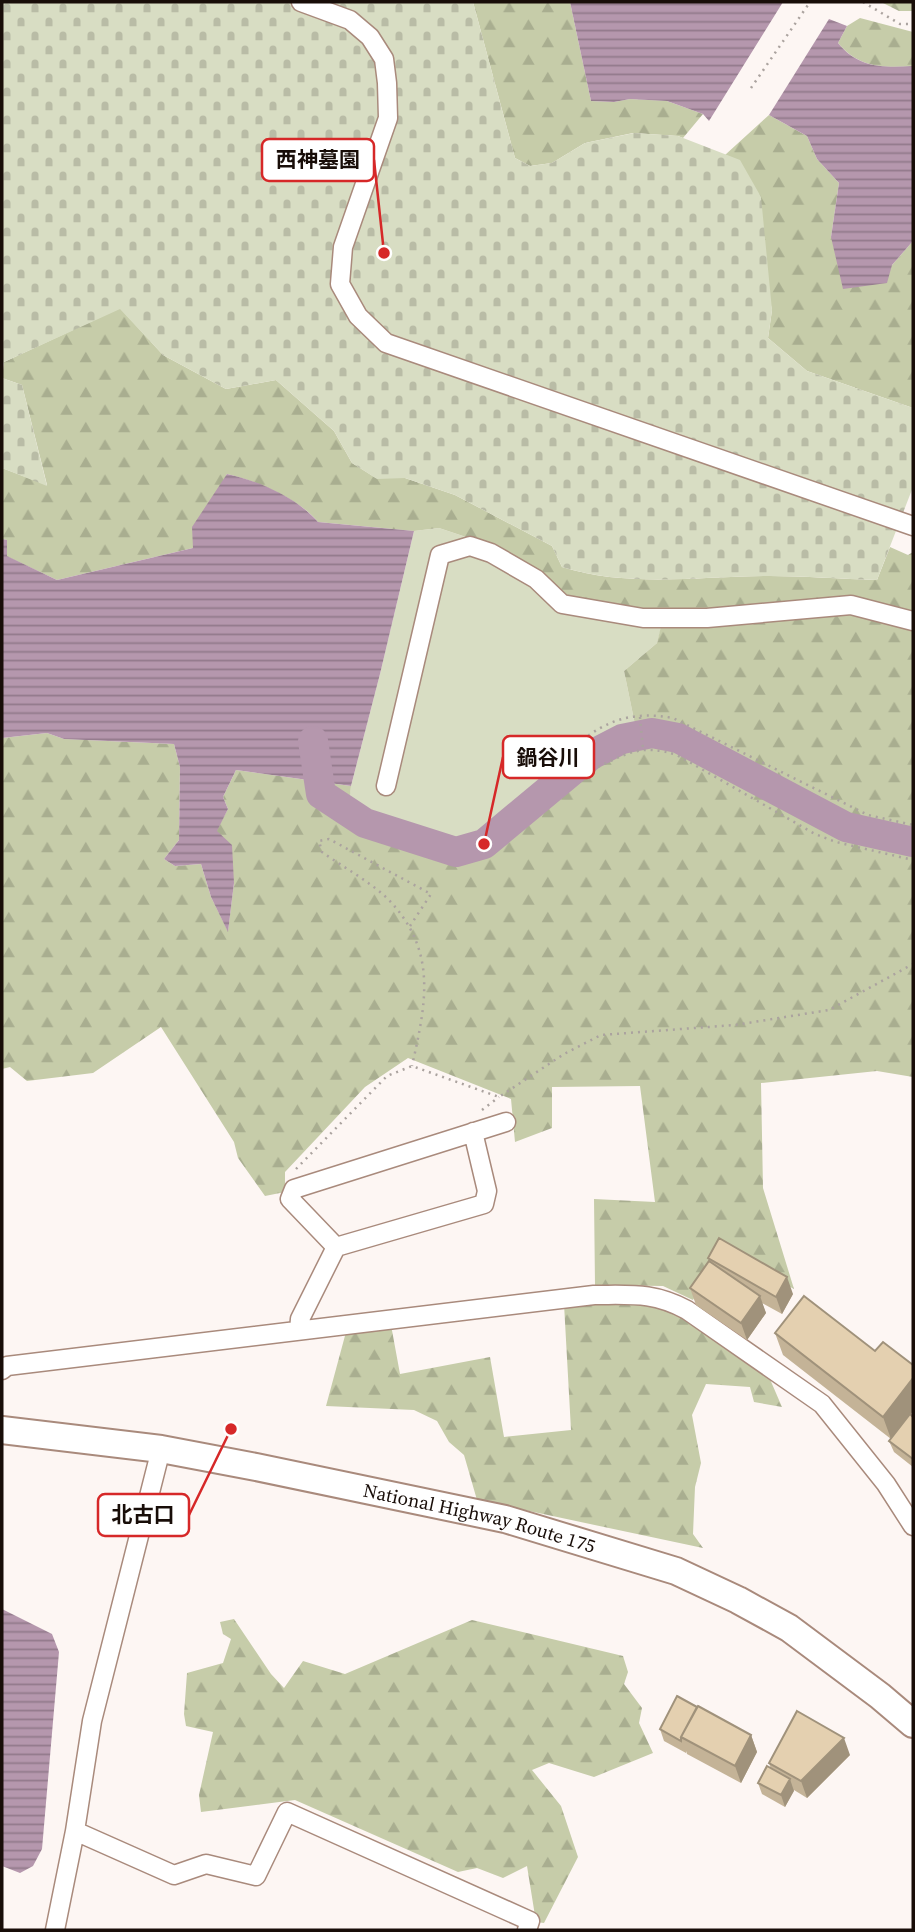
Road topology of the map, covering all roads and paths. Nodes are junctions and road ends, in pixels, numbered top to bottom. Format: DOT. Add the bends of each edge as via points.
graph roads {
  1 [pos="301,2"];
  2 [pos="810,2"];
  3 [pos="863,2"];
  4 [pos="913,24"];
  5 [pos="751,88"];
  6 [pos="913,526"];
  7 [pos="913,621"];
  8 [pos="640,716"];
  9 [pos="577,744"];
  10 [pos="643,749"];
  11 [pos="598,766"];
  12 [pos="386,786"];
  13 [pos="913,825"];
  14 [pos="913,860"];
  15 [pos="410,926"];
  16 [pos="913,964"];
  17 [pos="412,1066"];
  18 [pos="506,1122"];
  19 [pos="473,1132"];
  20 [pos="294,1189"];
  21 [pos="336,1247"];
  22 [pos="299,1330"];
  23 [pos="2,1370"];
  24 [pos="2,1430"];
  25 [pos="161,1449"];
  26 [pos="913,1526"];
  27 [pos="913,1724"];
  28 [pos="75,1831"];
  29 [pos="55,1930"];
  30 [pos="527,1930"];
  1 -- 6 [label="street" via="351,20 370,37 384,59 388,118 343,247 340,284 358,316 386,343"];
  2 -- 5 [label="path"];
  3 -- 4 [label="path" via="900,24"];
  7 -- 12 [label="street" via="851,605 707,618 643,618 562,604 536,579 470,546 440,555"];
  8 -- 9 [label="path" via="615,720"];
  8 -- 10 [label="path"];
  8 -- 13 [label="path" via="673,718 868,815"];
  10 -- 11 [label="path"];
  10 -- 14 [label="path" via="677,755 815,834"];
  15 -- 15 [label="path" via="386,898 322,852 319,841 329,839 431,894"];
  15 -- 17 [label="path" via="425,971 425,1008"];
  16 -- 17 [label="path" via="829,1010 734,1025 601,1035 499,1097"];
  17 -- 20 [label="path" via="387,1076 291,1174"];
  18 -- 19 [label="street"];
  19 -- 20 [label="street"];
  19 -- 21 [label="street" via="487,1191 484,1204"];
  20 -- 21 [label="street" via="290,1199"];
  21 -- 22 [label="street" via="300,1319"];
  22 -- 23 [label="street"];
  22 -- 26 [label="street" via="594,1295 665,1298 822,1404"];
  24 -- 25 [label="highway, National Highway Route 175"];
  25 -- 27 [label="highway, National Highway Route 175" via="505,1519 676,1570 789,1628"];
  25 -- 28 [label="street" via="92,1721"];
  28 -- 29 [label="street"];
  28 -- 30 [label="street" via="174,1875 206,1864 256,1876 287,1812 530,1921"];
}
